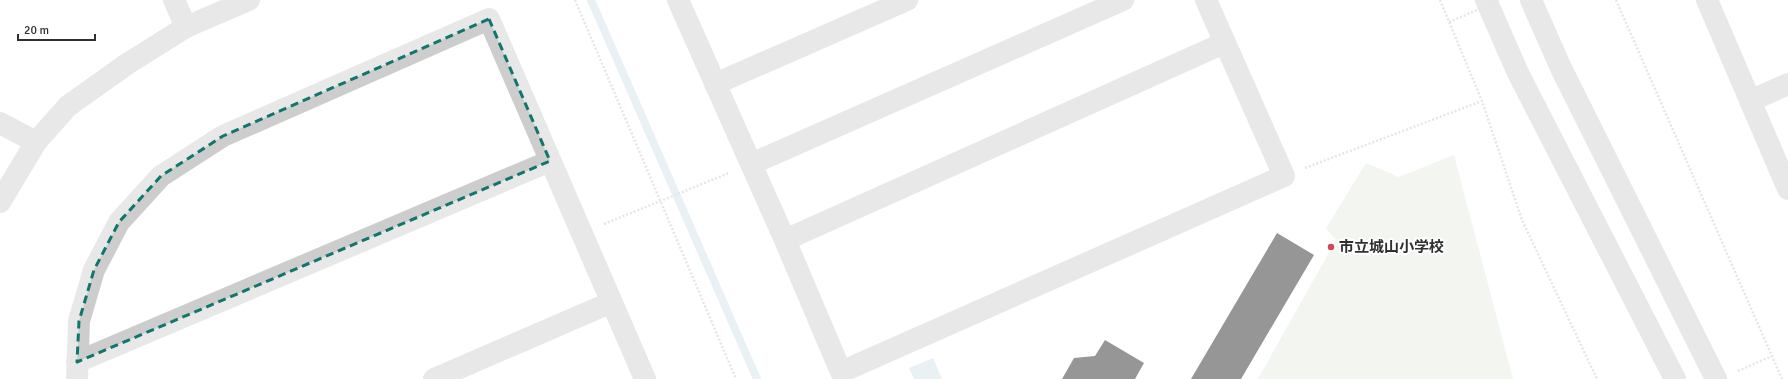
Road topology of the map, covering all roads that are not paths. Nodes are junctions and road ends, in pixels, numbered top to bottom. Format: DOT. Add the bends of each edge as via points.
graph roads {
  1 [pos="174,0"];
  2 [pos="249,0"];
  3 [pos="678,0"];
  4 [pos="907,0"];
  5 [pos="1123,0"];
  6 [pos="1206,0"];
  7 [pos="1486,0"];
  8 [pos="1531,0"];
  9 [pos="1707,0"];
  10 [pos="186,27"];
  11 [pos="1224,43"];
  12 [pos="715,84"];
  13 [pos="1788,84"];
  14 [pos="1750,101"];
  15 [pos="0,123"];
  16 [pos="36,142"];
  17 [pos="550,161"];
  18 [pos="752,164"];
  19 [pos="1788,189"];
  20 [pos="0,202"];
  21 [pos="785,240"];
  22 [pos="612,302"];
  23 [pos="77,370"];
  24 [pos="1725,376"];
  25 [pos="434,379"];
  26 [pos="646,379"];
  27 [pos="1675,379"];
  1 -- 10 [label="street"];
  2 -- 10 [label="street"];
  3 -- 12 [label="street"];
  4 -- 12 [label="street"];
  5 -- 18 [label="street"];
  6 -- 11 [label="street"];
  7 -- 27 [label="street" via="1518,73"];
  8 -- 24 [label="street" via="1561,68"];
  9 -- 14 [label="street"];
  10 -- 16 [label="street" via="127,64 68,106"];
  11 -- 21 [label="street"];
  11 -- 21 [label="street" via="1284,176 842,372"];
  12 -- 18 [label="street"];
  13 -- 14 [label="street"];
  14 -- 19 [label="street"];
  15 -- 16 [label="street"];
  16 -- 20 [label="street"];
  17 -- 22 [label="street"];
  17 -- 23 [label="street"];
  17 -- 23 [label="street" via="489,19 223,136 161,176 119,222 94,270 79,321"];
  18 -- 21 [label="street"];
  22 -- 25 [label="street"];
  22 -- 26 [label="street"];
}
